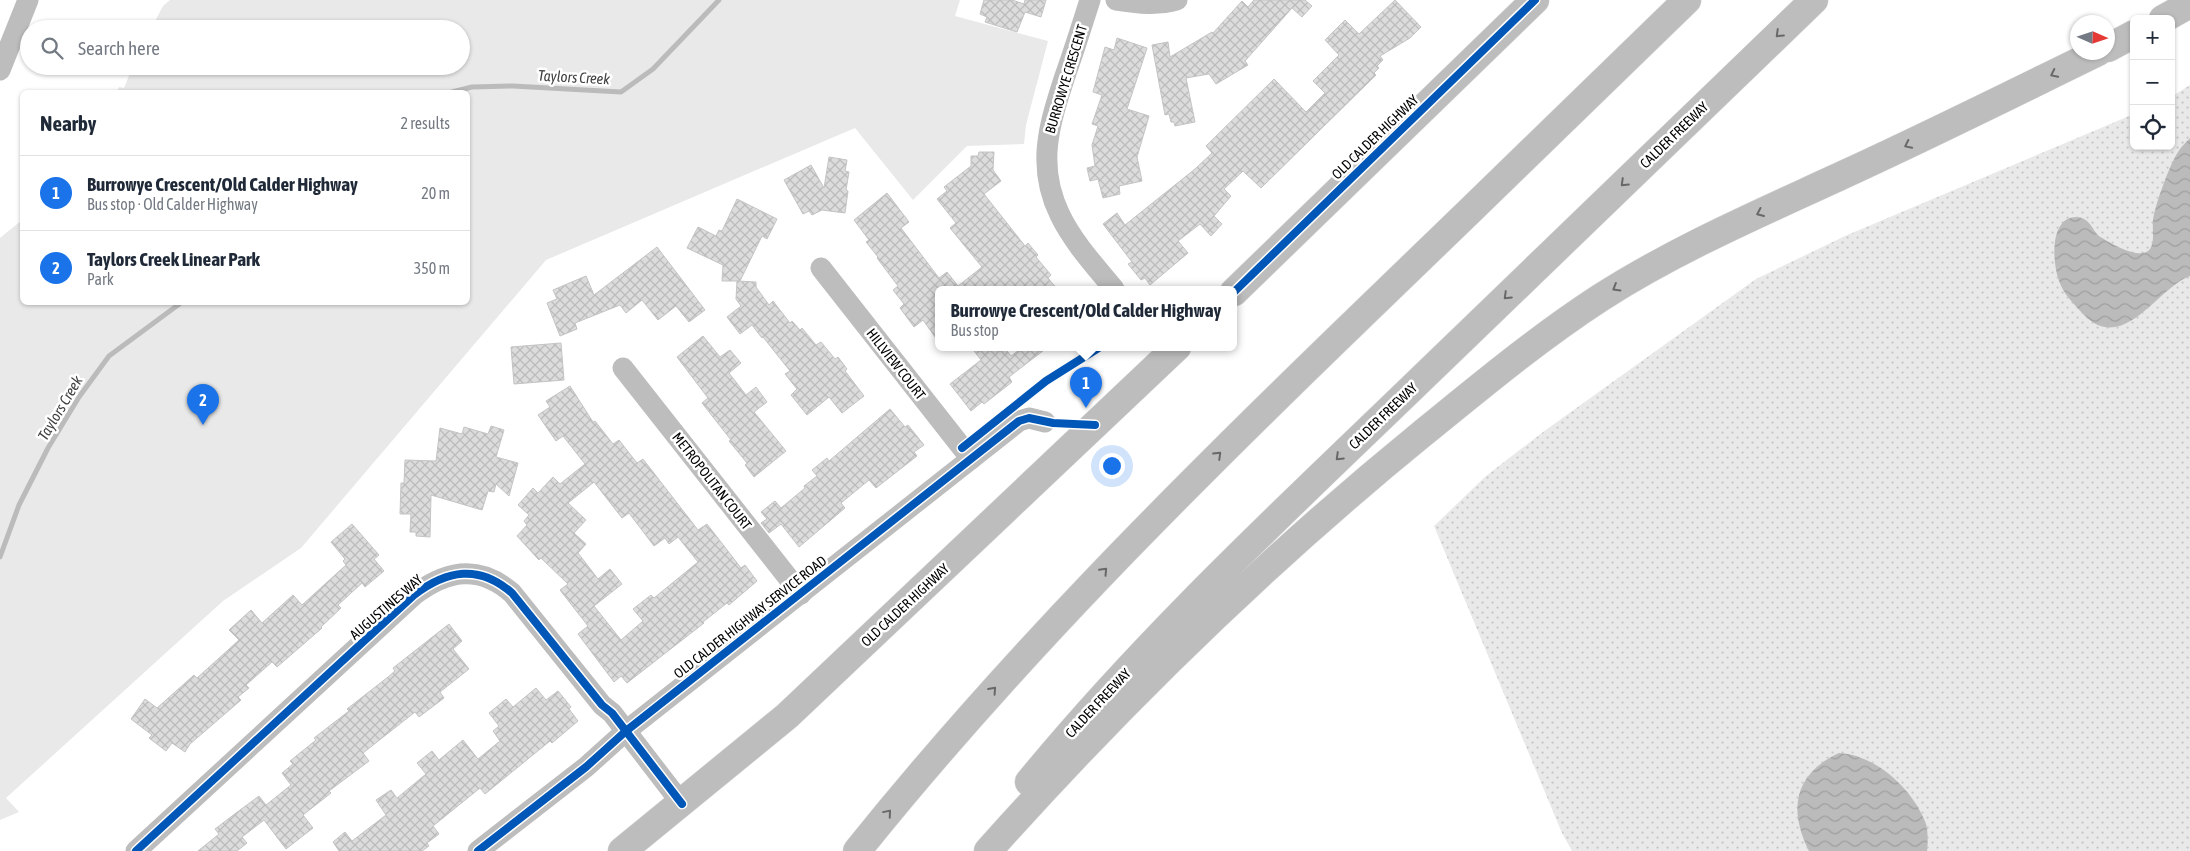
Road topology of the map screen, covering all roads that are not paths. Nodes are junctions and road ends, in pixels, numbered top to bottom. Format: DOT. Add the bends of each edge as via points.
graph roads {
  1 [pos="28,0"];
  2 [pos="1090,0"];
  3 [pos="1116,0"];
  4 [pos="1177,0"];
  5 [pos="1535,0"];
  6 [pos="1687,0"];
  7 [pos="1814,0"];
  8 [pos="2190,4"];
  9 [pos="2170,15"];
  10 [pos="2130,36"];
  11 [pos="2115,44"];
  12 [pos="2082,60"];
  13 [pos="0,70"];
  14 [pos="821,268"];
  15 [pos="1112,286"];
  16 [pos="1237,289"];
  17 [pos="1167,351"];
  18 [pos="623,368"];
  19 [pos="1045,422"];
  20 [pos="971,459"];
  21 [pos="801,594"];
  22 [pos="626,731"];
  23 [pos="682,804"];
  24 [pos="136,851"];
  25 [pos="478,851"];
  26 [pos="622,851"];
  27 [pos="857,851"];
  28 [pos="973,851"];
  29 [pos="988,851"];
  1 -- 13 [label="street"];
  2 -- 15 [label="street, BURROWYE CRESCENT" via="1049,129 1047,175 1068,230"];
  3 -- 4 [label="street" via="1164,4"];
  5 -- 16 [label="main road, OLD CALDER HIGHWAY"];
  27 -- 6 [label="main road, one-way" via="992,691 1128,545"];
  7 -- 28 [label="main road, CALDER FREEWAY, one-way" via="1204,592 1059,746"];
  8 -- 9 [label="main road"];
  10 -- 11 [label="main road"];
  12 -- 29 [label="main road, one-way" via="1689,247 1601,298 1546,336 1370,476 1274,561 1153,677"];
  14 -- 20 [label="street, HILLVIEW COURT"];
  17 -- 23 [label="main road, OLD CALDER HIGHWAY" via="787,716"];
  18 -- 21 [label="street, METROPOLITAN COURT"];
  19 -- 20 [label="street, OLD CALDER HIGHWAY SERVICE ROAD" via="1029,418 1019,421"];
  20 -- 21 [label="street, OLD CALDER HIGHWAY SERVICE ROAD"];
  21 -- 22 [label="street, OLD CALDER HIGHWAY SERVICE ROAD"];
  22 -- 23 [label="street, AUGUSTINES WAY"];
  22 -- 24 [label="street, AUGUSTINES WAY" via="501,583 477,575 452,574 428,584 414,595"];
  22 -- 25 [label="street, OLD CALDER HIGHWAY SERVICE ROAD"];
  23 -- 26 [label="main road, OLD CALDER HIGHWAY"];
}
